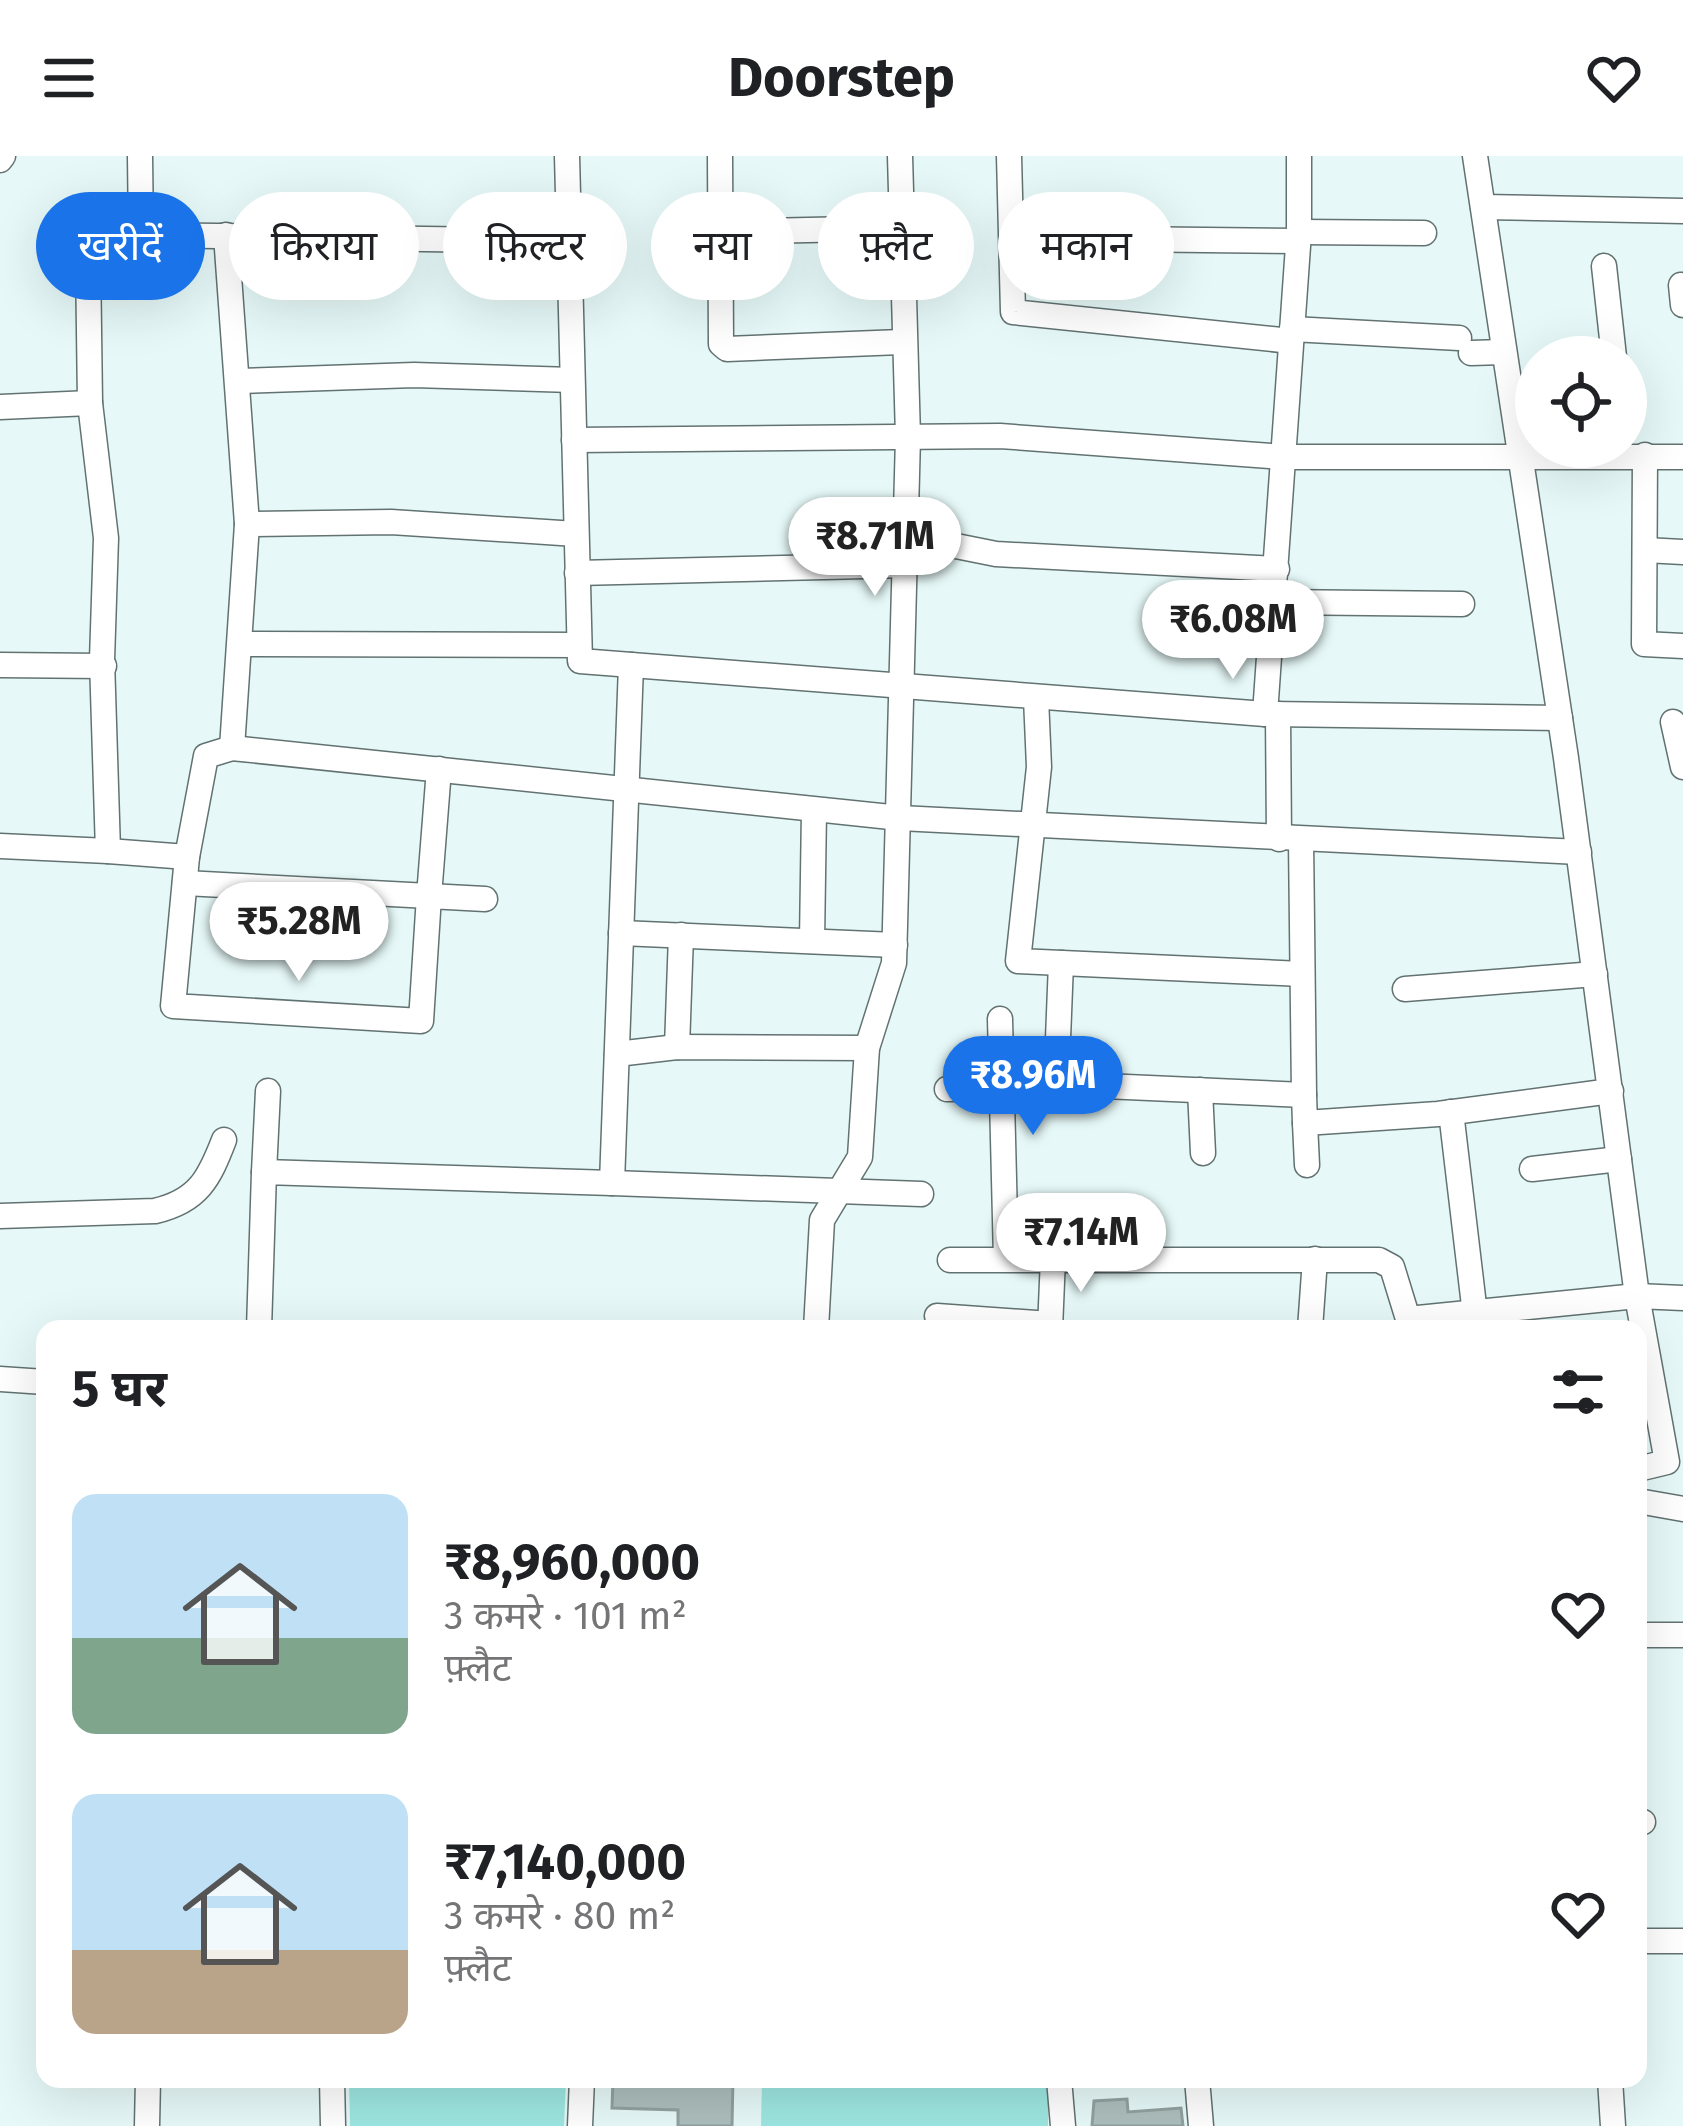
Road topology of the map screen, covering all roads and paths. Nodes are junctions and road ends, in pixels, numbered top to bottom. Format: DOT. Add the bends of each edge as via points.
graph roads {
  1 [pos="140,156"];
  2 [pos="568,156"];
  3 [pos="721,156"];
  4 [pos="900,156"];
  5 [pos="1009,156"];
  6 [pos="1299,156"];
  7 [pos="1475,156"];
  8 [pos="568,192"];
  9 [pos="721,192"];
  10 [pos="900,192"];
  11 [pos="1483,207"];
  12 [pos="1683,212"];
  13 [pos="1424,232"];
  14 [pos="226,235"];
  15 [pos="1298,237"];
  16 [pos="1174,238"];
  17 [pos="443,239"];
  18 [pos="1604,266"];
  19 [pos="89,300"];
  20 [pos="570,300"];
  21 [pos="721,300"];
  22 [pos="901,300"];
  23 [pos="1292,335"];
  24 [pos="1612,336"];
  25 [pos="902,342"];
  26 [pos="1502,352"];
  27 [pos="572,380"];
  28 [pos="238,382"];
  29 [pos="90,403"];
  30 [pos="0,407"];
  31 [pos="908,437"];
  32 [pos="574,440"];
  33 [pos="1515,445"];
  34 [pos="1647,454"];
  35 [pos="1284,457"];
  36 [pos="1683,457"];
  37 [pos="1515,459"];
  38 [pos="1518,468"];
  39 [pos="1633,468"];
  40 [pos="247,524"];
  41 [pos="577,534"];
  42 [pos="906,536"];
  43 [pos="1645,550"];
  44 [pos="1683,552"];
  45 [pos="906,565"];
  46 [pos="1277,569"];
  47 [pos="578,573"];
  48 [pos="1275,602"];
  49 [pos="1462,604"];
  50 [pos="241,644"];
  51 [pos="579,645"];
  52 [pos="1683,646"];
  53 [pos="0,664"];
  54 [pos="631,664"];
  55 [pos="104,666"];
  56 [pos="903,686"];
  57 [pos="1036,698"];
  58 [pos="1272,714"];
  59 [pos="1560,718"];
  60 [pos="1673,722"];
  61 [pos="232,748"];
  62 [pos="1682,756"];
  63 [pos="439,769"];
  64 [pos="622,791"];
  65 [pos="814,810"];
  66 [pos="900,818"];
  67 [pos="1030,826"];
  68 [pos="1290,839"];
  69 [pos="0,846"];
  70 [pos="108,851"];
  71 [pos="1579,852"];
  72 [pos="187,857"];
  73 [pos="184,884"];
  74 [pos="429,896"];
  75 [pos="485,899"];
  76 [pos="621,933"];
  77 [pos="681,935"];
  78 [pos="812,941"];
  79 [pos="895,945"];
  80 [pos="1061,963"];
  81 [pos="1303,974"];
  82 [pos="1595,974"];
  83 [pos="1405,989"];
  84 [pos="1000,1019"];
  85 [pos="677,1047"];
  86 [pos="866,1048"];
  87 [pos="617,1054"];
  88 [pos="1001,1088"];
  89 [pos="947,1089"];
  90 [pos="1200,1090"];
  91 [pos="268,1091"];
  92 [pos="1611,1091"];
  93 [pos="1304,1095"];
  94 [pos="1451,1112"];
  95 [pos="1305,1123"];
  96 [pos="224,1140"];
  97 [pos="1203,1153"];
  98 [pos="1619,1159"];
  99 [pos="1307,1165"];
  100 [pos="1532,1168"];
  101 [pos="264,1172"];
  102 [pos="612,1183"];
  103 [pos="921,1194"];
  104 [pos="841,1195"];
  105 [pos="0,1216"];
  106 [pos="1053,1258"];
  107 [pos="1006,1259"];
  108 [pos="1315,1259"];
  109 [pos="950,1260"];
  110 [pos="1637,1296"];
  111 [pos="1683,1298"];
  112 [pos="1474,1314"];
  113 [pos="937,1316"];
  114 [pos="260,1320"];
  115 [pos="816,1320"];
  116 [pos="982,1320"];
  117 [pos="1050,1320"];
  118 [pos="1311,1320"];
  119 [pos="1641,1320"];
  120 [pos="1647,1351"];
  121 [pos="0,1379"];
  122 [pos="36,1381"];
  123 [pos="1647,1467"];
  124 [pos="1647,1503"];
  125 [pos="1683,1509"];
  126 [pos="1647,1635"];
  127 [pos="1683,1635"];
  128 [pos="1647,1941"];
  129 [pos="1683,1941"];
  130 [pos="148,2088"];
  131 [pos="332,2088"];
  132 [pos="582,2088"];
  133 [pos="1060,2088"];
  134 [pos="1198,2088"];
  135 [pos="1611,2088"];
  136 [pos="147,2126"];
  137 [pos="333,2126"];
  138 [pos="580,2126"];
  139 [pos="1063,2126"];
  140 [pos="1201,2126"];
  141 [pos="1613,2126"];
  1 -- 14 [label="street" via="141,235"];
  2 -- 8 [label="street"];
  3 -- 9 [label="street"];
  4 -- 10 [label="street"];
  5 -- 23 [label="street" via="1013,312"];
  6 -- 15 [label="street"];
  7 -- 11 [label="street"];
  11 -- 12 [label="street"];
  11 -- 26 [label="street"];
  13 -- 15 [label="street"];
  14 -- 17 [label="street"];
  14 -- 28 [label="street"];
  15 -- 16 [label="street"];
  15 -- 23 [label="street"];
  18 -- 24 [label="street"];
  19 -- 29 [label="street"];
  20 -- 27 [label="street"];
  21 -- 25 [label="street" via="727,349"];
  22 -- 25 [label="street"];
  23 -- 26 [label="street"];
  23 -- 35 [label="street"];
  25 -- 31 [label="street"];
  26 -- 33 [label="street"];
  27 -- 28 [label="street"];
  27 -- 32 [label="street"];
  28 -- 40 [label="street"];
  29 -- 30 [label="street"];
  29 -- 55 [label="street" via="106,538"];
  31 -- 32 [label="street"];
  31 -- 35 [label="street"];
  31 -- 42 [label="street"];
  32 -- 41 [label="street"];
  34 -- 36 [label="street"];
  35 -- 37 [label="street"];
  35 -- 46 [label="street"];
  38 -- 59 [label="street"];
  39 -- 43 [label="street"];
  40 -- 41 [label="street" via="391,522"];
  40 -- 50 [label="street"];
  41 -- 47 [label="street"];
  42 -- 45 [label="street"];
  42 -- 46 [label="street" via="996,554"];
  43 -- 44 [label="street"];
  43 -- 52 [label="street" via="1644,644"];
  45 -- 47 [label="street"];
  45 -- 56 [label="street"];
  46 -- 48 [label="street"];
  47 -- 51 [label="street"];
  48 -- 49 [label="street"];
  48 -- 58 [label="street"];
  50 -- 51 [label="street"];
  50 -- 61 [label="street"];
  51 -- 54 [label="street" via="580,661"];
  53 -- 55 [label="street"];
  54 -- 56 [label="street"];
  54 -- 64 [label="street"];
  55 -- 70 [label="street"];
  56 -- 57 [label="street"];
  56 -- 66 [label="street"];
  57 -- 58 [label="street"];
  57 -- 67 [label="street" via="1039,766"];
  58 -- 59 [label="street"];
  58 -- 68 [label="street"];
  59 -- 71 [label="street"];
  60 -- 62 [label="street"];
  61 -- 63 [label="street"];
  61 -- 72 [label="street" via="206,756"];
  63 -- 64 [label="street"];
  63 -- 74 [label="street"];
  64 -- 65 [label="street"];
  64 -- 76 [label="street"];
  65 -- 66 [label="street"];
  65 -- 78 [label="street"];
  66 -- 67 [label="street"];
  66 -- 79 [label="street"];
  67 -- 68 [label="street"];
  67 -- 80 [label="street" via="1018,961"];
  68 -- 71 [label="street"];
  68 -- 81 [label="street"];
  69 -- 70 [label="street"];
  70 -- 72 [label="street"];
  71 -- 82 [label="street"];
  72 -- 73 [label="street"];
  73 -- 74 [label="street"];
  73 -- 74 [label="street" via="173,1006 421,1022"];
  74 -- 75 [label="street"];
  76 -- 77 [label="street"];
  76 -- 87 [label="street"];
  77 -- 78 [label="street"];
  77 -- 85 [label="street"];
  78 -- 79 [label="street"];
  79 -- 86 [label="street"];
  80 -- 81 [label="street"];
  80 -- 90 [label="street" via="1057,1064 1082,1085"];
  81 -- 93 [label="street"];
  82 -- 83 [label="street"];
  82 -- 92 [label="street"];
  84 -- 88 [label="street"];
  85 -- 86 [label="street"];
  85 -- 87 [label="street"];
  86 -- 104 [label="street" via="864,1136"];
  87 -- 102 [label="street"];
  88 -- 89 [label="street"];
  88 -- 107 [label="street"];
  90 -- 93 [label="street"];
  90 -- 97 [label="street"];
  91 -- 101 [label="street"];
  92 -- 94 [label="street"];
  92 -- 98 [label="street"];
  93 -- 95 [label="street"];
  94 -- 95 [label="street"];
  94 -- 112 [label="street"];
  95 -- 99 [label="street"];
  96 -- 105 [label="street" via="210,1177 180,1205"];
  98 -- 100 [label="street"];
  98 -- 110 [label="street"];
  101 -- 102 [label="street"];
  101 -- 114 [label="street"];
  102 -- 104 [label="street"];
  103 -- 104 [label="street"];
  104 -- 115 [label="street" via="819,1235"];
  106 -- 107 [label="street"];
  106 -- 108 [label="street"];
  106 -- 117 [label="street"];
  107 -- 109 [label="street"];
  108 -- 112 [label="street" via="1392,1267 1408,1318"];
  108 -- 118 [label="street"];
  110 -- 111 [label="street"];
  110 -- 112 [label="street"];
  110 -- 119 [label="street"];
  113 -- 116 [label="street"];
  120 -- 123 [label="street" via="1667,1462"];
  121 -- 122 [label="street"];
  124 -- 125 [label="street"];
  126 -- 127 [label="street"];
  128 -- 129 [label="street"];
  130 -- 136 [label="street"];
  131 -- 137 [label="street"];
  132 -- 138 [label="street"];
  133 -- 139 [label="street"];
  134 -- 140 [label="street"];
  135 -- 141 [label="street"];
}
